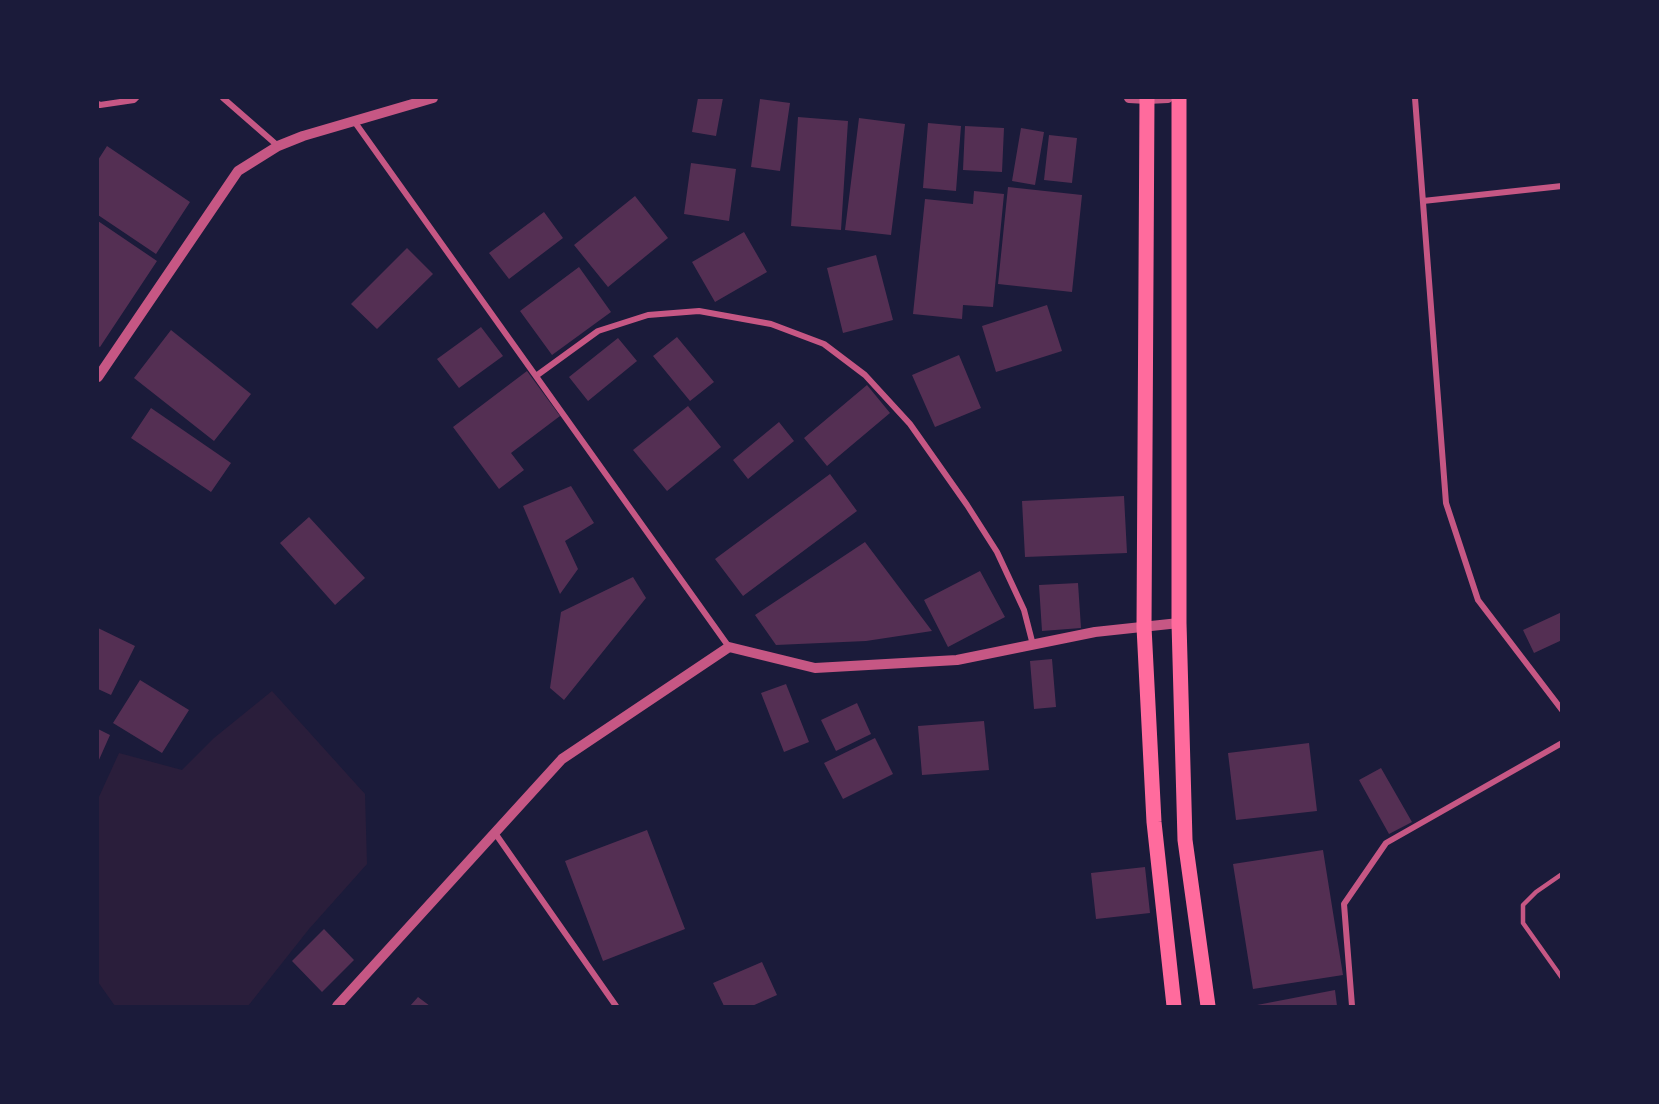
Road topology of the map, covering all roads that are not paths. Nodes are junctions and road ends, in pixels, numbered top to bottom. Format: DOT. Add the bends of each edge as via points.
graph roads {
  1 [pos="136,98"];
  2 [pos="223,98"];
  3 [pos="433,98"];
  4 [pos="1129,98"];
  5 [pos="1147,98"];
  6 [pos="1168,98"];
  7 [pos="1179,98"];
  8 [pos="1415,98"];
  9 [pos="98,106"];
  10 [pos="354,121"];
  11 [pos="278,146"];
  12 [pos="1562,186"];
  13 [pos="1423,201"];
  14 [pos="536,376"];
  15 [pos="98,377"];
  16 [pos="1179,623"];
  17 [pos="1144,627"];
  18 [pos="1033,645"];
  19 [pos="729,647"];
  20 [pos="1562,710"];
  21 [pos="1562,743"];
  22 [pos="495,833"];
  23 [pos="1562,874"];
  24 [pos="1562,978"];
  25 [pos="337,1006"];
  26 [pos="616,1006"];
  27 [pos="1174,1006"];
  28 [pos="1208,1006"];
  29 [pos="1352,1006"];
  1 -- 9 [label="street"];
  2 -- 11 [label="street"];
  3 -- 10 [label="street"];
  4 -- 5 [label="street"];
  5 -- 6 [label="street"];
  5 -- 17 [label="main road"];
  7 -- 16 [label="main road"];
  8 -- 13 [label="street"];
  10 -- 11 [label="street"];
  10 -- 14 [label="street"];
  11 -- 15 [label="street" via="238,171"];
  12 -- 13 [label="street"];
  13 -- 20 [label="street" via="1446,503 1478,600"];
  14 -- 18 [label="street" via="598,331 648,315 699,311 771,324 824,344 866,375 910,424 967,505 997,552 1024,610"];
  14 -- 19 [label="street"];
  16 -- 17 [label="street"];
  16 -- 28 [label="main road" via="1185,840"];
  17 -- 18 [label="street"];
  17 -- 27 [label="main road" via="1154,822"];
  18 -- 19 [label="street" via="957,660 815,668"];
  19 -- 22 [label="street" via="562,759"];
  21 -- 29 [label="street" via="1386,843 1344,904"];
  22 -- 25 [label="street"];
  22 -- 26 [label="street"];
  23 -- 24 [label="lane" via="1523,905 1523,923"];
}
